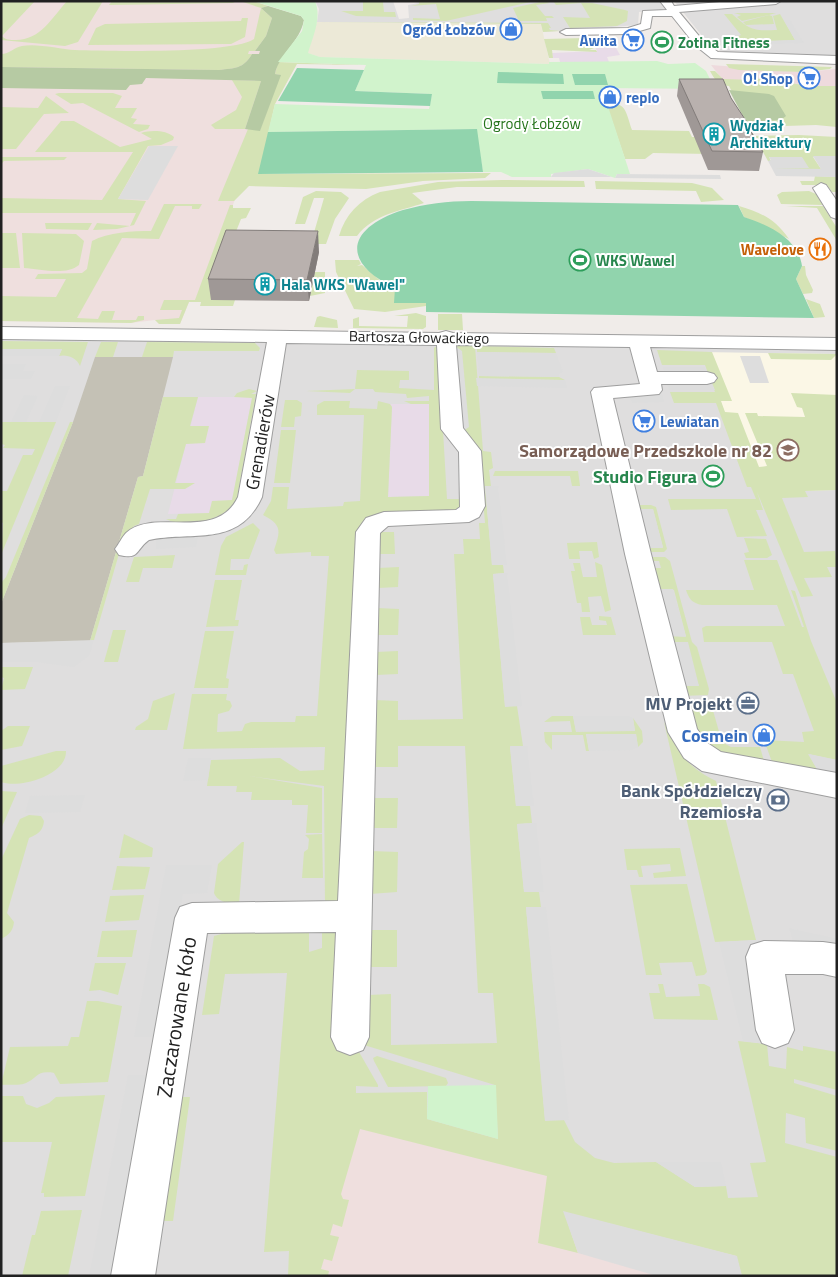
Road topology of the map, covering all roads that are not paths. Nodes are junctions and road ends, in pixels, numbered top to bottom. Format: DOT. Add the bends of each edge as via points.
graph roads {
  1 [pos="638,1"];
  2 [pos="776,1"];
  3 [pos="670,8"];
  4 [pos="646,13"];
  5 [pos="566,32"];
  6 [pos="837,60"];
  7 [pos="821,188"];
  8 [pos="837,214"];
  9 [pos="1,333"];
  10 [pos="278,335"];
  11 [pos="446,337"];
  12 [pos="638,341"];
  13 [pos="837,344"];
  14 [pos="649,378"];
  15 [pos="707,378"];
  16 [pos="128,548"];
  17 [pos="837,786"];
  18 [pos="354,916"];
  19 [pos="837,961"];
  20 [pos="775,1030"];
  21 [pos="350,1037"];
  22 [pos="134,1276"];
  1 -- 4 [label="street"];
  2 -- 3 [label="street"];
  3 -- 4 [label="street"];
  3 -- 6 [label="street" via="703,48 715,55"];
  4 -- 5 [label="street" via="646,26 637,30"];
  7 -- 8 [label="street"];
  9 -- 10 [label="street, Bartosza Głowackiego"];
  10 -- 11 [label="street, Bartosza Głowackiego"];
  10 -- 16 [label="street, Grenadierów" via="246,508 215,527 141,534"];
  11 -- 12 [label="street, Bartosza Głowackiego"];
  11 -- 18 [label="street" via="452,428 470,451 473,506 470,512 460,517 384,519 375,522 368,532"];
  12 -- 13 [label="street, Bartosza Głowackiego"];
  12 -- 14 [label="street"];
  14 -- 15 [label="street"];
  14 -- 17 [label="street" via="652,390 601,392 683,732 695,750 714,763"];
  18 -- 21 [label="street"];
  18 -- 22 [label="street, Zaczarowane Koło" via="192,918"];
  19 -- 20 [label="street" via="764,957"];
}
